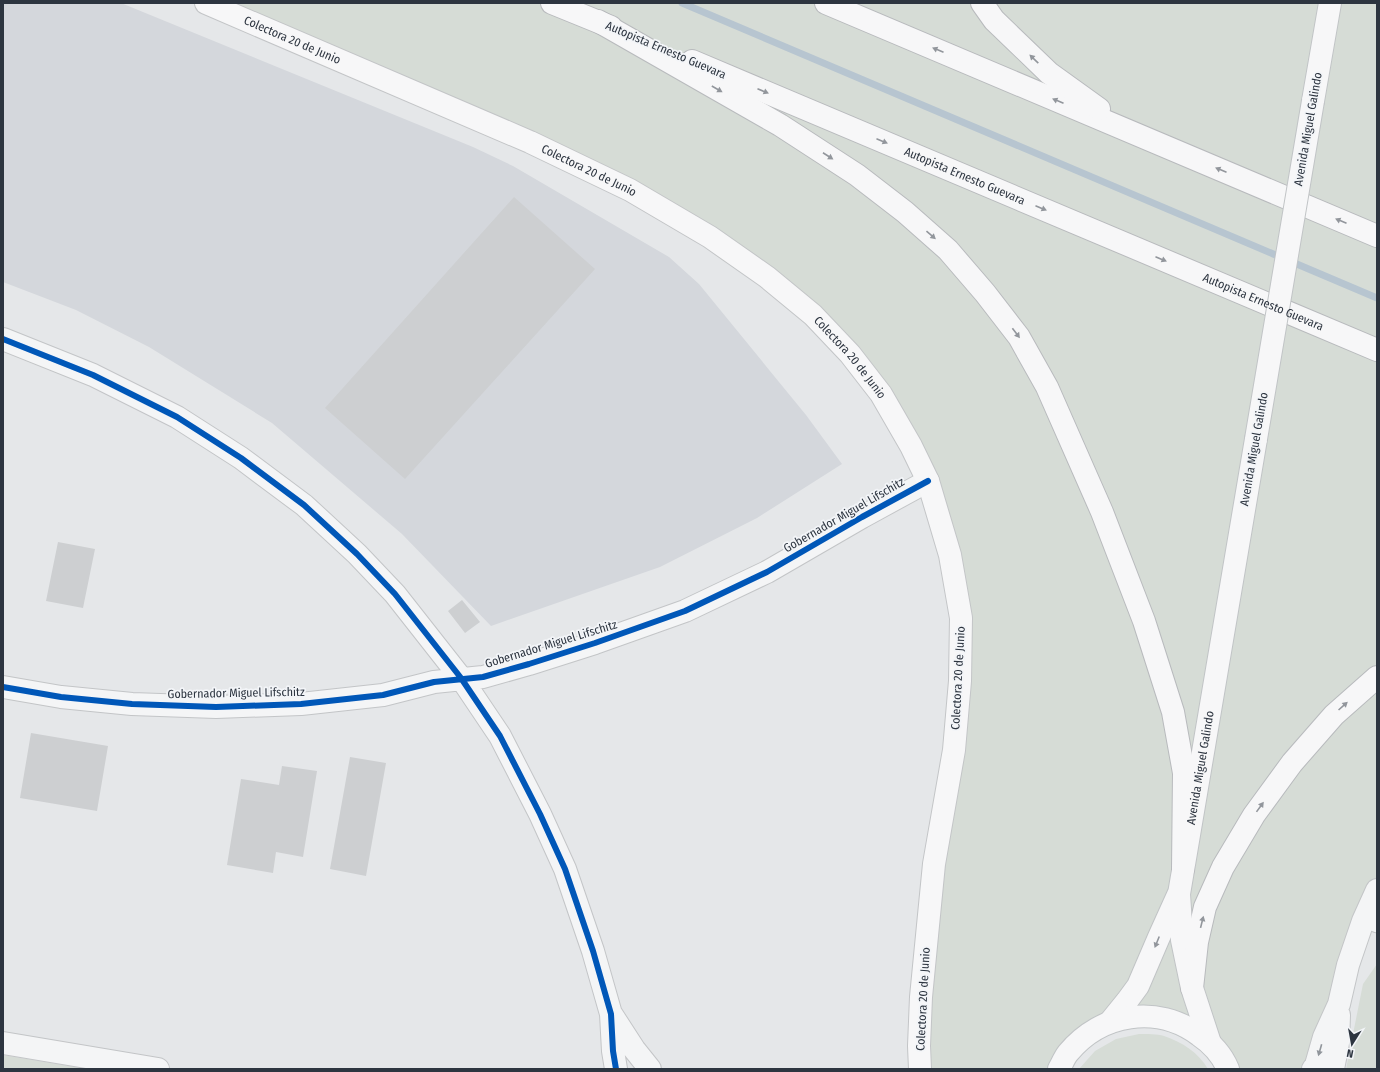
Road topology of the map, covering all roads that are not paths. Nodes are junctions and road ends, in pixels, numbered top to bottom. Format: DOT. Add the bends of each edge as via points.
graph roads {
  1 [pos="206,3"];
  2 [pos="552,3"];
  3 [pos="826,3"];
  4 [pos="982,3"];
  5 [pos="1330,3"];
  6 [pos="598,21"];
  7 [pos="1132,132"];
  8 [pos="1377,236"];
  9 [pos="3,339"];
  10 [pos="1377,350"];
  11 [pos="928,481"];
  12 [pos="1377,677"];
  13 [pos="461,678"];
  14 [pos="3,687"];
  15 [pos="1183,869"];
  16 [pos="1377,890"];
  17 [pos="1179,894"];
  18 [pos="1370,924"];
  19 [pos="1192,988"];
  20 [pos="1339,1004"];
  21 [pos="611,1014"];
  22 [pos="1110,1022"];
  23 [pos="3,1043"];
  24 [pos="1210,1043"];
  25 [pos="636,1059"];
  26 [pos="1229,1067"];
  27 [pos="158,1069"];
  28 [pos="616,1069"];
  29 [pos="650,1069"];
  30 [pos="920,1069"];
  31 [pos="1059,1069"];
  32 [pos="1313,1069"];
  33 [pos="1333,1069"];
  1 -- 11 [label="main road, Colectora 20 de Junio" via="530,142 630,190 710,237 779,286 813,315 850,354 881,394 912,446"];
  2 -- 6 [label="main road, Autopista Ernesto Guevara"];
  7 -- 3 [label="main road, one-way"];
  7 -- 4 [label="main road, one-way" via="1049,73 994,20"];
  5 -- 15 [label="main road, Avenida Miguel Galindo, bridge"];
  6 -- 10 [label="main road, Autopista Ernesto Guevara, one-way"];
  6 -- 15 [label="main road, one-way" via="780,125 857,175 948,250 1019,337 1047,387 1102,512 1144,621 1173,712 1184,773"];
  8 -- 7 [label="main road, one-way"];
  9 -- 13 [label="street" via="93,374 177,417 241,458 304,505 357,554 395,594"];
  11 -- 13 [label="street, Gobernador Miguel Lifschitz" via="767,572 685,611 529,664 483,677"];
  11 -- 30 [label="main road, Colectora 20 de Junio" via="950,555 961,618 960,681 954,750 934,864 921,997"];
  19 -- 12 [label="main road, one-way" via="1197,942 1205,906 1223,867 1254,815 1292,763 1334,715"];
  13 -- 14 [label="street, Gobernador Miguel Lifschitz" via="383,695 301,704 216,707 132,704 61,697"];
  13 -- 21 [label="street" via="500,736 565,869"];
  15 -- 17 [label="main road, Avenida Miguel Galindo"];
  16 -- 18 [label="street"];
  17 -- 19 [label="main road, Avenida Miguel Galindo" via="1182,940"];
  17 -- 22 [label="main road, Avenida Miguel Galindo, one-way" via="1138,986"];
  18 -- 20 [label="street" via="1348,965"];
  19 -- 24 [label="main road, Avenida Miguel Galindo"];
  20 -- 32 [label="street, one-way"];
  20 -- 33 [label="street" via="1338,1043"];
  21 -- 25 [label="street"];
  21 -- 28 [label="street"];
  22 -- 24 [label="main road" via="1136,1016 1163,1018 1188,1027"];
  22 -- 31 [label="main road" via="1086,1035 1067,1054"];
  23 -- 27 [label="street"];
  24 -- 26 [label="main road"];
  25 -- 29 [label="street"];
}
